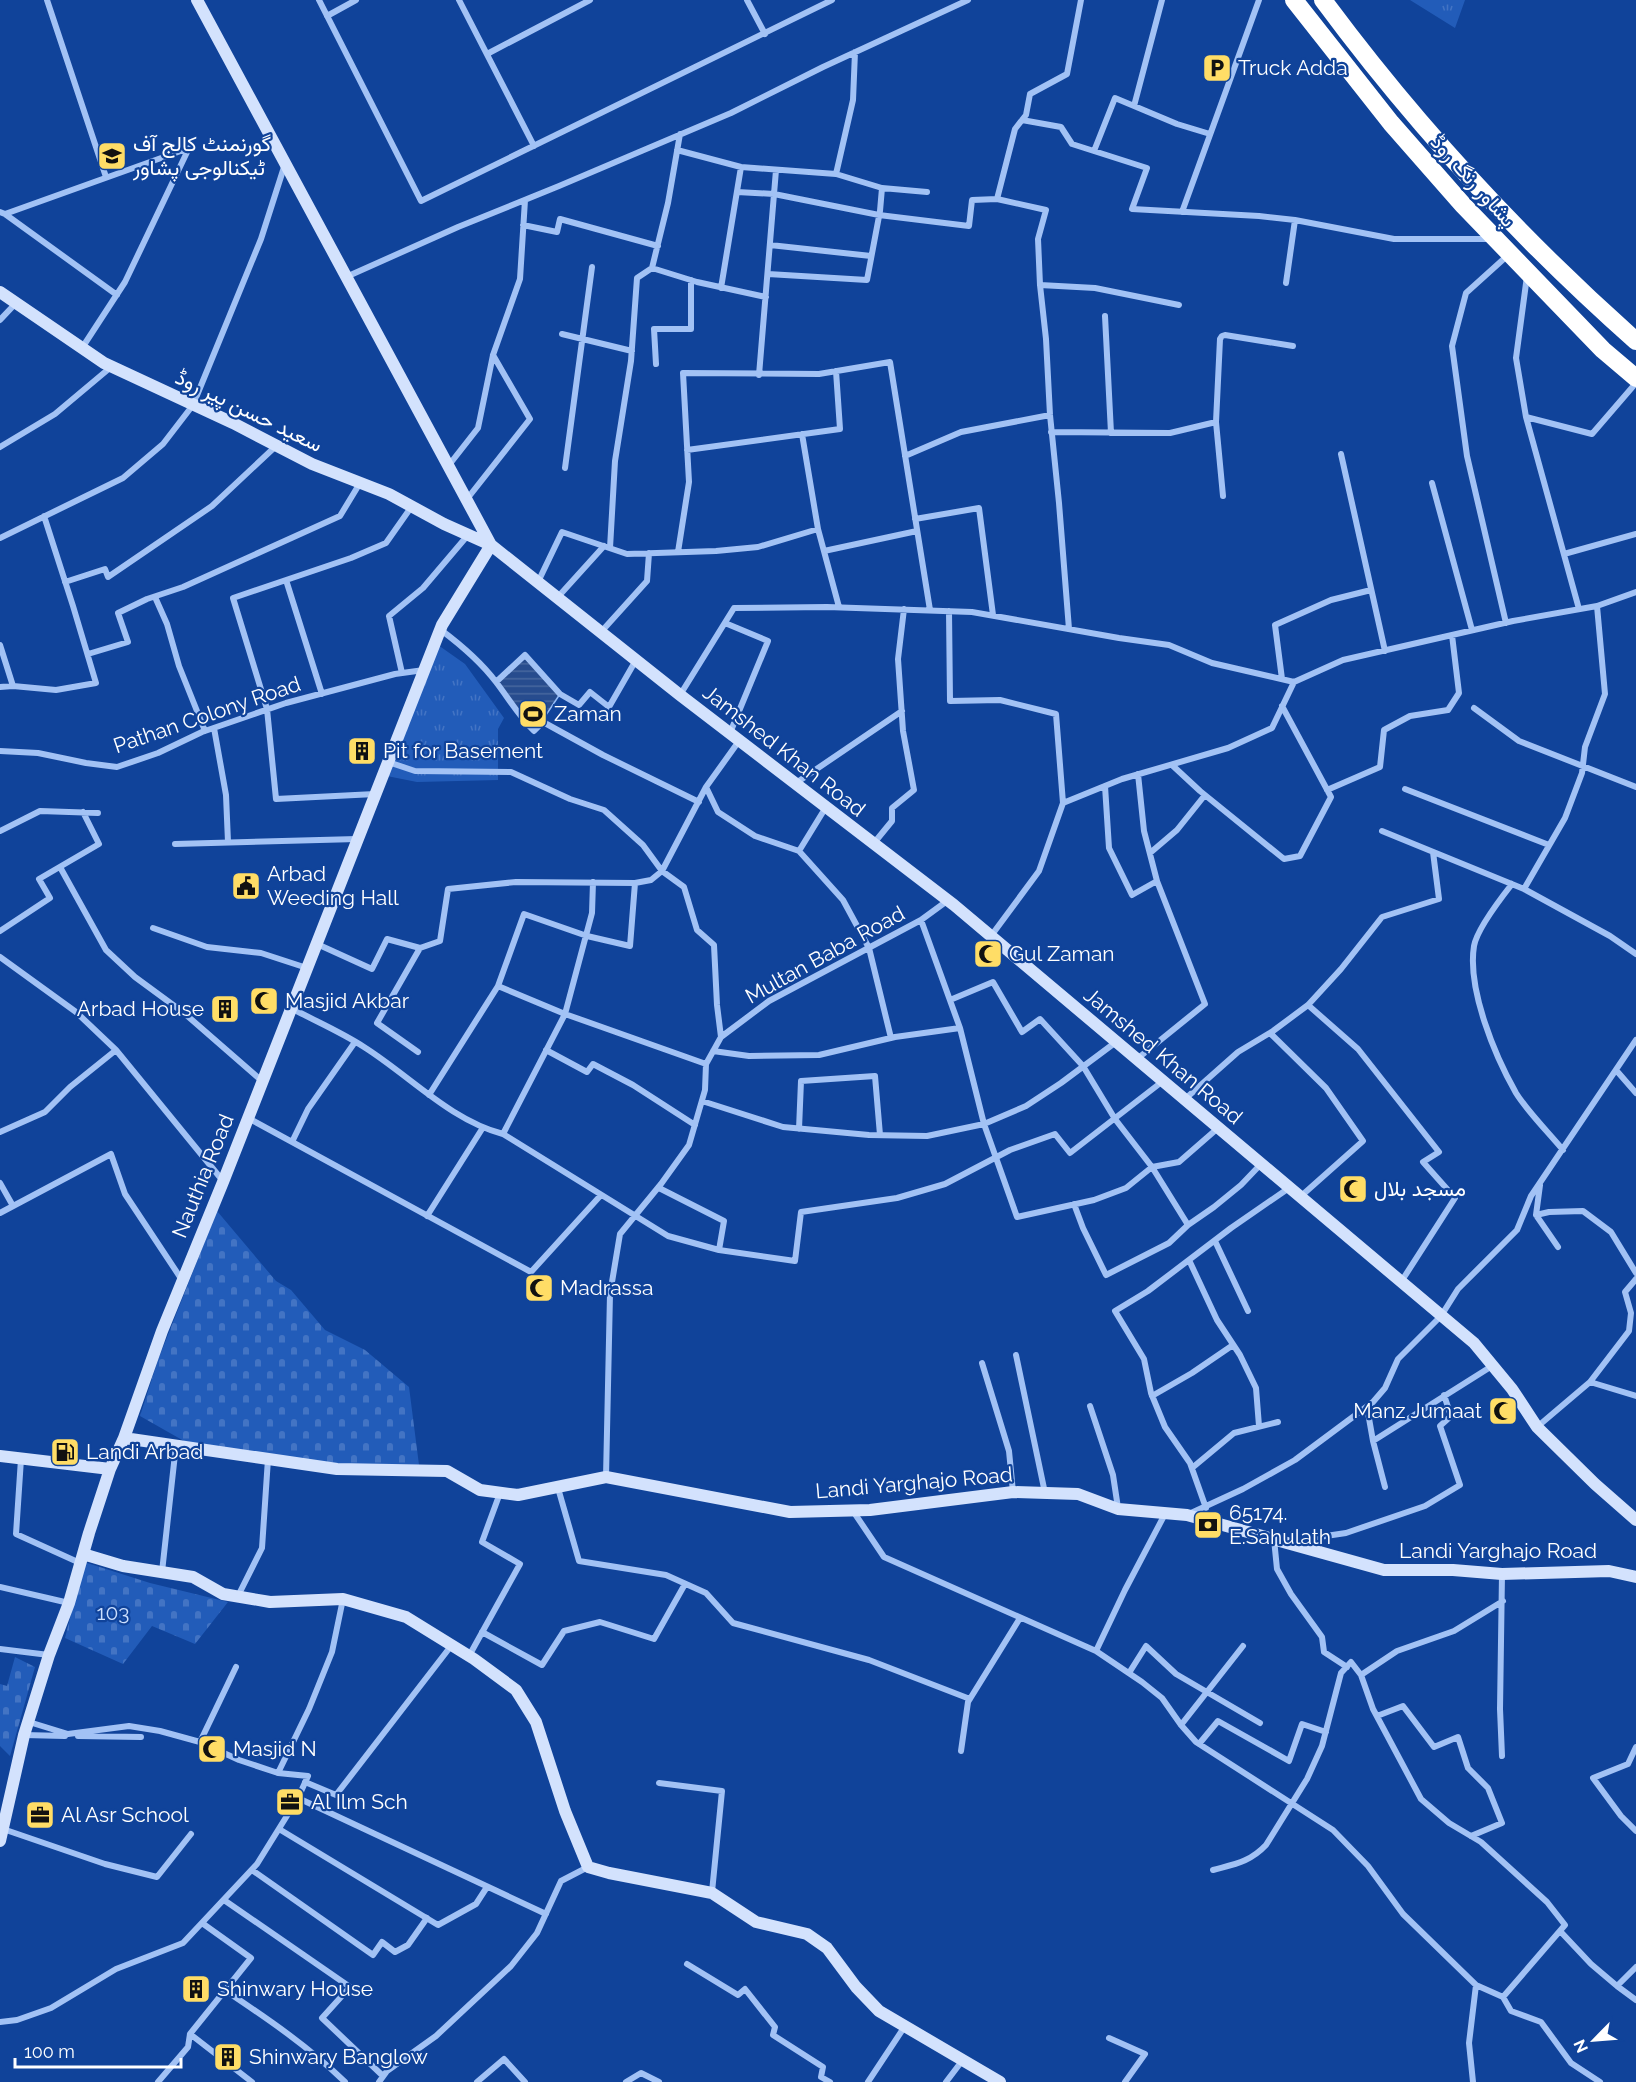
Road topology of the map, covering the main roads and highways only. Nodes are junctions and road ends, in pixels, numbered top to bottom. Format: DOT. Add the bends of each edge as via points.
graph roads {
  1 [pos="1294,0"];
  2 [pos="1323,0"];
  3 [pos="1636,341"];
  4 [pos="1636,378"];
  1 -- 4 [label="highway, پشاور رنگ روڈ" via="1391,123 1463,205 1603,350"];
  2 -- 3 [label="highway, پشاور رنگ روڈ" via="1483,191 1551,263"];
}
